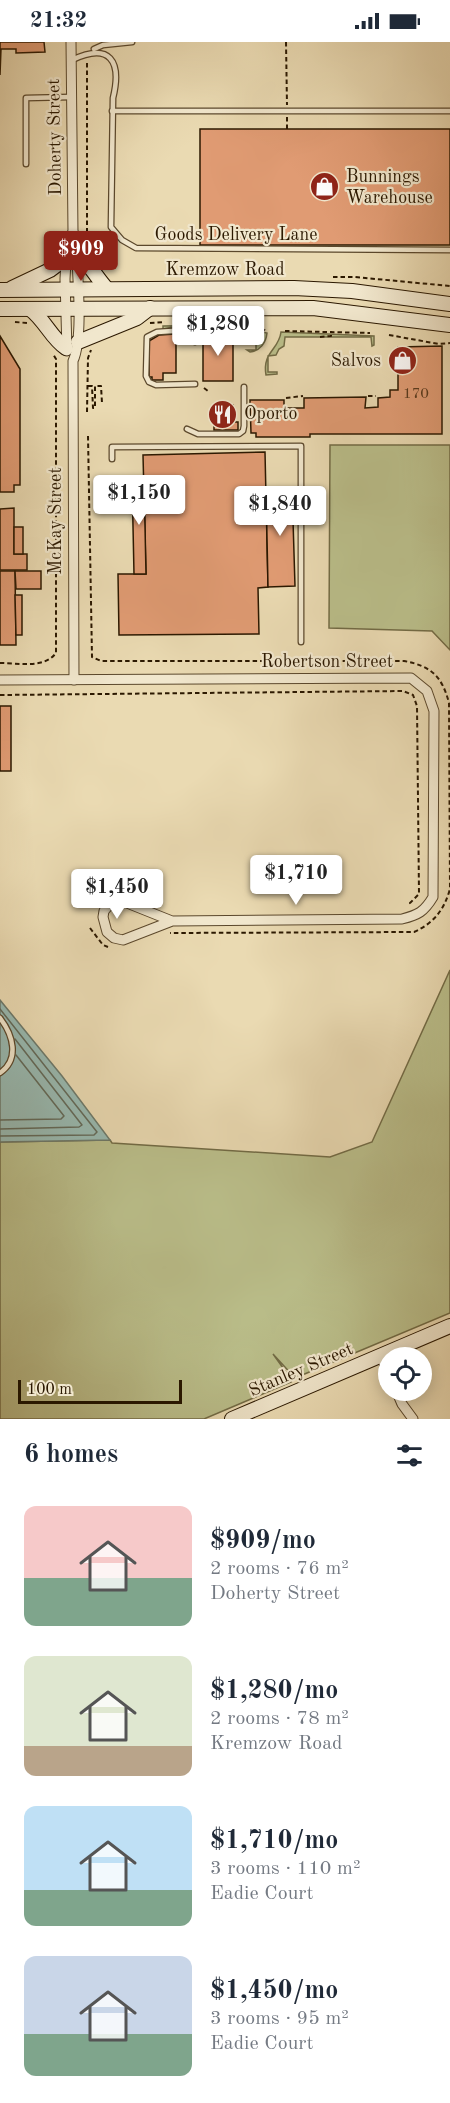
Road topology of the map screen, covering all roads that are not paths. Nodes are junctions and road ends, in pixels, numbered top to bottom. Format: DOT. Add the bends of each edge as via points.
graph roads {
  1 [pos="71,42"];
  2 [pos="132,42"];
  3 [pos="87,52"];
  4 [pos="71,61"];
  5 [pos="71,97"];
  6 [pos="112,111"];
  7 [pos="450,111"];
  8 [pos="26,164"];
  9 [pos="450,250"];
  10 [pos="71,255"];
  11 [pos="71,289"];
  12 [pos="108,289"];
  13 [pos="5,290"];
  14 [pos="450,304"];
  15 [pos="150,308"];
  16 [pos="0,309"];
  17 [pos="30,309"];
  18 [pos="72,309"];
  19 [pos="450,325"];
  20 [pos="195,342"];
  21 [pos="72,345"];
  22 [pos="195,384"];
  23 [pos="243,387"];
  24 [pos="187,429"];
  25 [pos="112,459"];
  26 [pos="301,642"];
  27 [pos="0,680"];
  28 [pos="74,680"];
  29 [pos="172,921"];
  30 [pos="0,1018"];
  31 [pos="0,1073"];
  32 [pos="450,1326"];
  33 [pos="402,1347"];
  34 [pos="378,1357"];
  35 [pos="401,1401"];
  36 [pos="232,1419"];
  37 [pos="413,1419"];
  1 -- 4 [label="street, Doherty Street"];
  2 -- 3 [label="lane" via="103,45"];
  3 -- 4 [label="lane"];
  3 -- 6 [label="lane, Goods Delivery Lane" via="98,50 109,56 116,68"];
  4 -- 5 [label="street, Doherty Street"];
  5 -- 8 [label="lane" via="26,98"];
  5 -- 10 [label="street, Doherty Street" via="73,232 67,244"];
  6 -- 7 [label="lane"];
  6 -- 9 [label="lane, Goods Delivery Lane" via="111,226 122,240 136,248"];
  10 -- 11 [label="street, Doherty Street"];
  10 -- 12 [label="street" via="87,261"];
  10 -- 13 [label="street" via="50,270"];
  11 -- 12 [label="street, Kremzow Road"];
  11 -- 13 [label="street, Kremzow Road"];
  11 -- 18 [label="street, McKay Street"];
  12 -- 14 [label="street, Kremzow Road" via="294,288"];
  15 -- 18 [label="street"];
  15 -- 19 [label="street" via="313,308"];
  15 -- 21 [label="street" via="137,318"];
  16 -- 17 [label="street"];
  17 -- 18 [label="street"];
  17 -- 21 [label="street" via="41,317 57,342"];
  18 -- 21 [label="street, McKay Street"];
  20 -- 22 [label="lane" via="188,330 148,335 146,376 156,385"];
  21 -- 28 [label="street, McKay Street" via="77,351 73,361"];
  23 -- 24 [label="lane" via="243,431 198,434"];
  25 -- 26 [label="lane" via="112,447 301,446"];
  27 -- 28 [label="street, Robertson Street"];
  28 -- 29 [label="street, Robertson Street" via="411,678 427,691 434,711 433,897 425,910 402,919"];
  29 -- 29 [label="street" via="123,940 107,932 103,922 106,907 122,901"];
  30 -- 31 [label="lane" via="10,1031 13,1053 7,1068"];
  32 -- 33 [label="street, Stanley Street"];
  34 -- 36 [label="street, Stanley Street"];
  35 -- 37 [label="street"];
}
